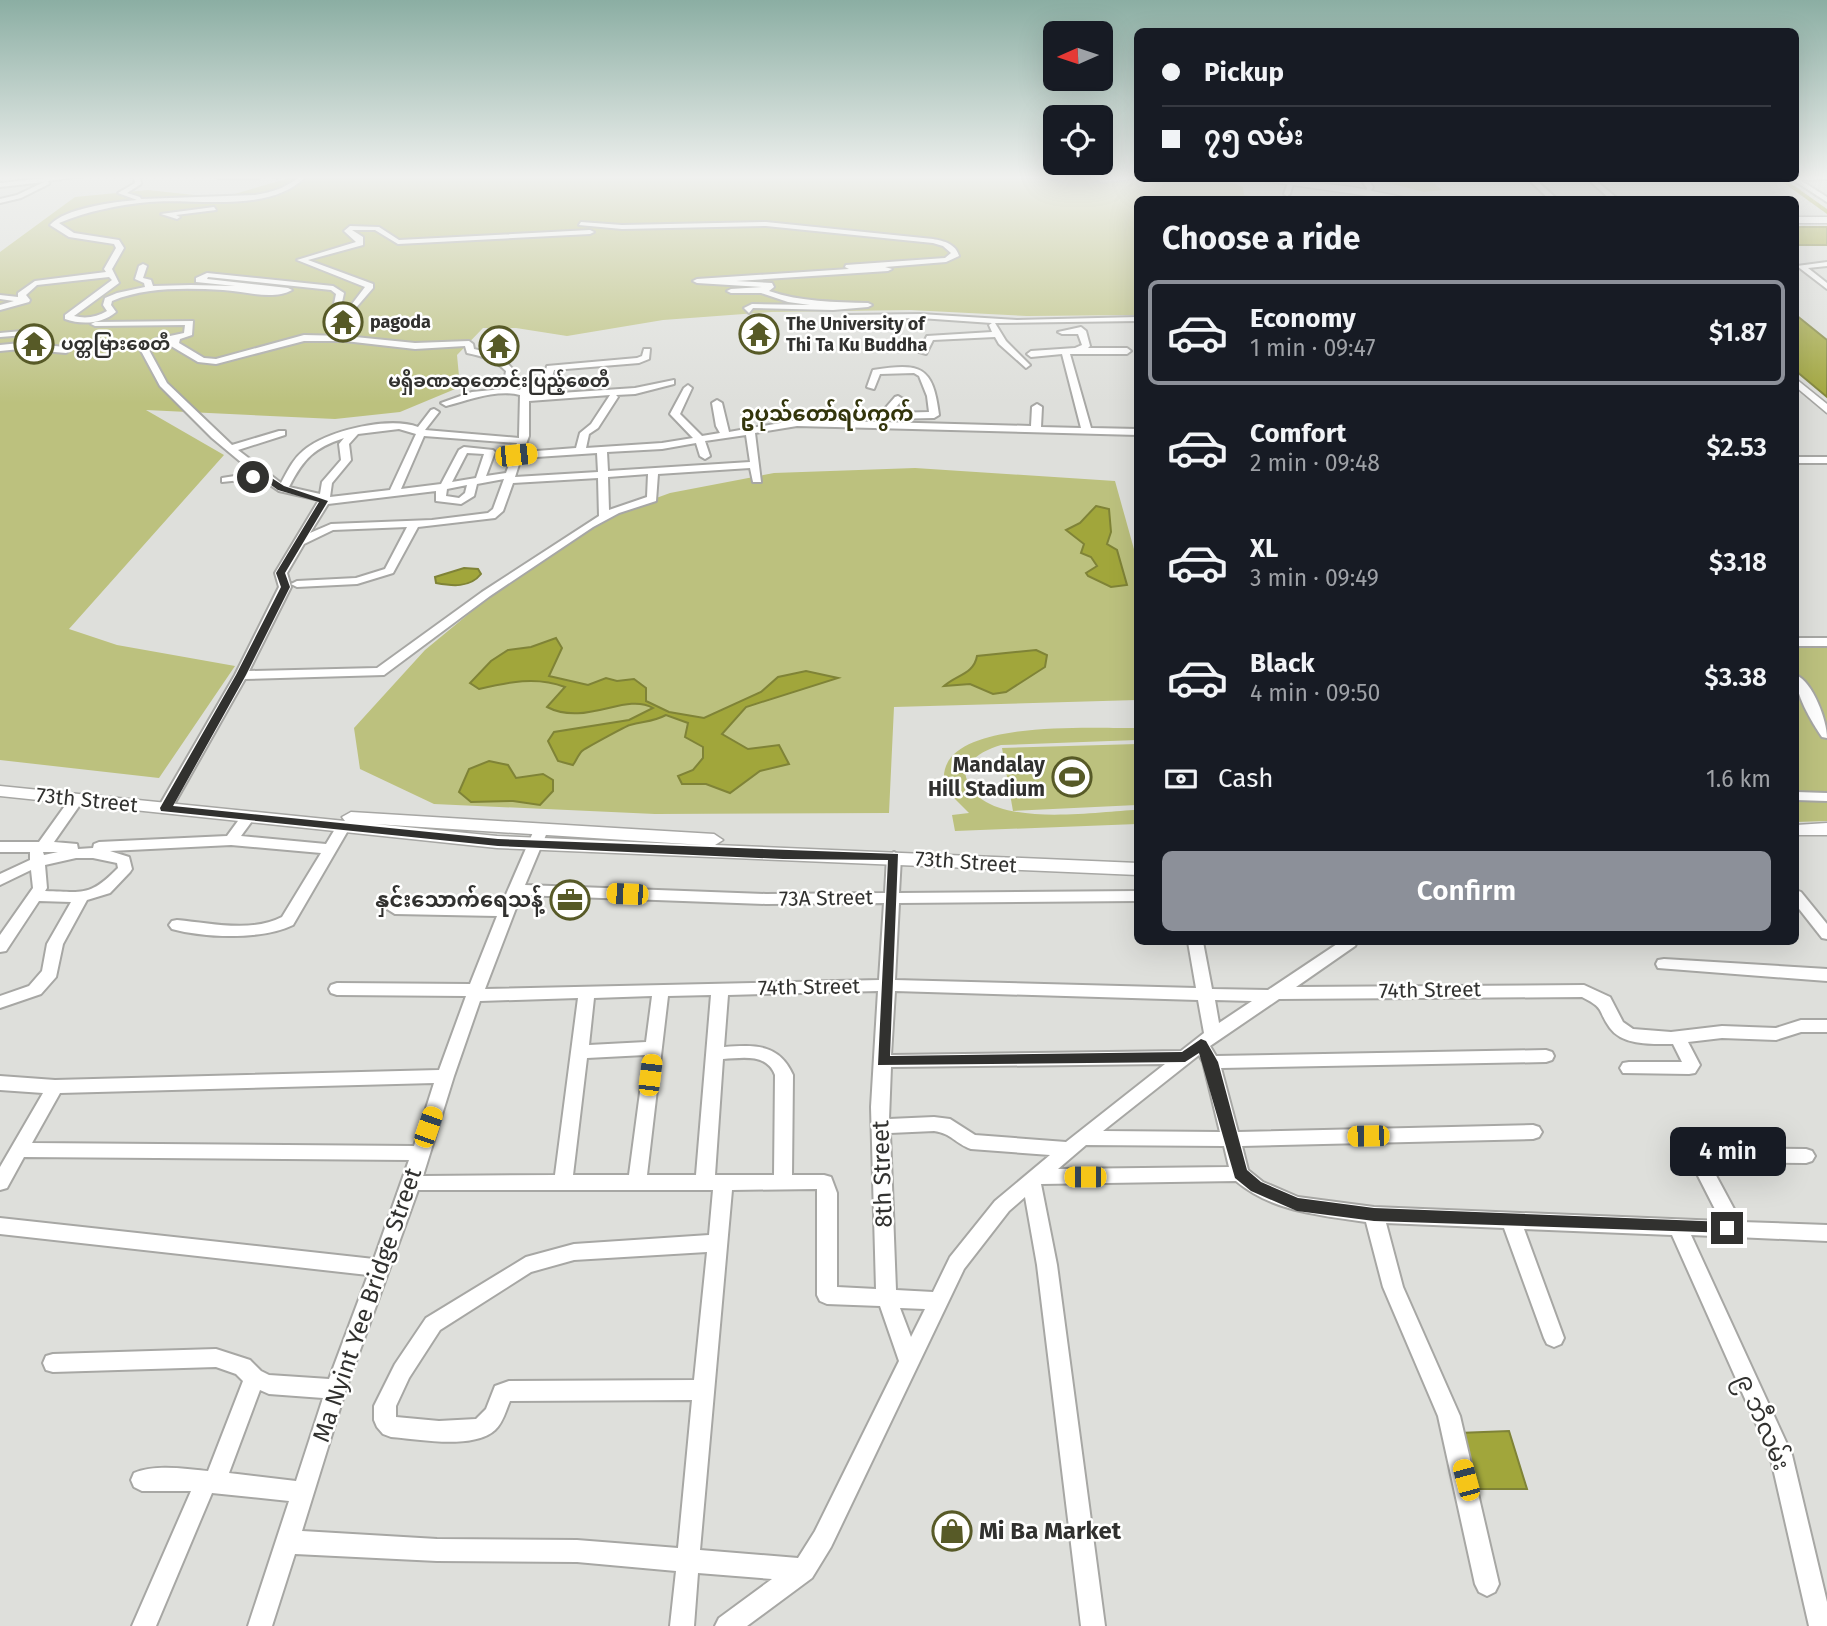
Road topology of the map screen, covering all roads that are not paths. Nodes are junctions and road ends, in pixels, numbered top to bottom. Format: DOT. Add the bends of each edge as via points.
graph roads {
  1 [pos="119,252"];
  2 [pos="329,252"];
  3 [pos="954,252"];
  4 [pos="1827,264"];
  5 [pos="144,266"];
  6 [pos="112,274"];
  7 [pos="139,279"];
  8 [pos="1827,287"];
  9 [pos="150,291"];
  10 [pos="134,292"];
  11 [pos="0,297"];
  12 [pos="25,299"];
  13 [pos="0,308"];
  14 [pos="1134,319"];
  15 [pos="74,320"];
  16 [pos="991,321"];
  17 [pos="1062,332"];
  18 [pos="22,333"];
  19 [pos="997,334"];
  20 [pos="0,335"];
  21 [pos="176,338"];
  22 [pos="0,348"];
  23 [pos="615,348"];
  24 [pos="66,350"];
  25 [pos="648,351"];
  26 [pos="1065,351"];
  27 [pos="1077,351"];
  28 [pos="1127,351"];
  29 [pos="923,352"];
  30 [pos="1031,354"];
  31 [pos="613,361"];
  32 [pos="1026,365"];
  33 [pos="907,370"];
  34 [pos="671,382"];
  35 [pos="906,382"];
  36 [pos="1799,385"];
  37 [pos="871,387"];
  38 [pos="688,388"];
  39 [pos="509,391"];
  40 [pos="525,393"];
  41 [pos="612,397"];
  42 [pos="1799,397"];
  43 [pos="898,399"];
  44 [pos="446,402"];
  45 [pos="718,403"];
  46 [pos="1037,407"];
  47 [pos="1827,410"];
  48 [pos="434,412"];
  49 [pos="883,416"];
  50 [pos="1827,421"];
  51 [pos="875,426"];
  52 [pos="357,430"];
  53 [pos="1037,430"];
  54 [pos="1087,430"];
  55 [pos="420,432"];
  56 [pos="750,432"];
  57 [pos="1134,432"];
  58 [pos="282,433"];
  59 [pos="726,436"];
  60 [pos="522,440"];
  61 [pos="700,440"];
  62 [pos="602,448"];
  63 [pos="230,449"];
  64 [pos="582,449"];
  65 [pos="516,455"];
  66 [pos="705,456"];
  67 [pos="1799,460"];
  68 [pos="1827,460"];
  69 [pos="755,465"];
  70 [pos="653,471"];
  71 [pos="603,473"];
  72 [pos="262,475"];
  73 [pos="509,477"];
  74 [pos="226,480"];
  75 [pos="757,480"];
  76 [pos="477,481"];
  77 [pos="443,487"];
  78 [pos="283,489"];
  79 [pos="394,493"];
  80 [pos="323,499"];
  81 [pos="604,516"];
  82 [pos="415,523"];
  83 [pos="302,541"];
  84 [pos="297,584"];
  85 [pos="1799,642"];
  86 [pos="1827,642"];
  87 [pos="241,675"];
  88 [pos="1799,683"];
  89 [pos="1827,734"];
  90 [pos="0,781"];
  91 [pos="0,791"];
  92 [pos="1799,796"];
  93 [pos="1827,797"];
  94 [pos="77,799"];
  95 [pos="168,804"];
  96 [pos="248,817"];
  97 [pos="343,827"];
  98 [pos="1827,829"];
  99 [pos="1799,830"];
  100 [pos="537,837"];
  101 [pos="1799,839"];
  102 [pos="1827,839"];
  103 [pos="231,840"];
  104 [pos="0,847"];
  105 [pos="331,849"];
  106 [pos="38,851"];
  107 [pos="894,856"];
  108 [pos="1134,858"];
  109 [pos="1134,869"];
  110 [pos="0,880"];
  111 [pos="515,890"];
  112 [pos="35,896"];
  113 [pos="1134,896"];
  114 [pos="81,897"];
  115 [pos="892,897"];
  116 [pos="1799,899"];
  117 [pos="395,909"];
  118 [pos="506,911"];
  119 [pos="177,925"];
  120 [pos="1827,934"];
  121 [pos="1197,945"];
  122 [pos="1346,945"];
  123 [pos="0,947"];
  124 [pos="1664,964"];
  125 [pos="1827,975"];
  126 [pos="886,985"];
  127 [pos="337,989"];
  128 [pos="720,989"];
  129 [pos="661,990"];
  130 [pos="476,992"];
  131 [pos="587,992"];
  132 [pos="1205,995"];
  133 [pos="1273,995"];
  134 [pos="0,1002"];
  135 [pos="1827,1026"];
  136 [pos="1678,1038"];
  137 [pos="1207,1040"];
  138 [pos="653,1048"];
  139 [pos="580,1052"];
  140 [pos="716,1053"];
  141 [pos="1546,1056"];
  142 [pos="1185,1057"];
  143 [pos="883,1061"];
  144 [pos="1211,1062"];
  145 [pos="1629,1068"];
  146 [pos="445,1076"];
  147 [pos="0,1083"];
  148 [pos="55,1087"];
  149 [pos="880,1126"];
  150 [pos="1533,1132"];
  151 [pos="1231,1139"];
  152 [pos="1077,1143"];
  153 [pos="20,1150"];
  154 [pos="419,1153"];
  155 [pos="1806,1156"];
  156 [pos="1240,1174"];
  157 [pos="1033,1178"];
  158 [pos="783,1181"];
  159 [pos="714,1182"];
  160 [pos="0,1183"];
  161 [pos="411,1183"];
  162 [pos="563,1184"];
  163 [pos="637,1184"];
  164 [pos="1374,1214"];
  165 [pos="1511,1220"];
  166 [pos="0,1226"];
  167 [pos="1678,1227"];
  168 [pos="1735,1228"];
  169 [pos="1827,1233"];
  170 [pos="715,1243"];
  171 [pos="381,1268"];
  172 [pos="886,1296"];
  173 [pos="937,1300"];
  174 [pos="1554,1338"];
  175 [pos="908,1358"];
  176 [pos="53,1363"];
  177 [pos="254,1378"];
  178 [pos="337,1390"];
  179 [pos="704,1390"];
  180 [pos="142,1480"];
  181 [pos="210,1483"];
  182 [pos="303,1492"];
  183 [pos="289,1542"];
  184 [pos="689,1561"];
  185 [pos="803,1570"];
  186 [pos="1487,1584"];
  187 [pos="144,1626"];
  188 [pos="260,1626"];
  189 [pos="682,1626"];
  190 [pos="727,1626"];
  191 [pos="1093,1626"];
  192 [pos="1821,1626"];
  1 -- 6 [label="street" via="108,269"];
  2 -- 9 [label="street" via="300,260 370,286 348,315 337,314 339,291 288,281 207,275 199,280 288,290"];
  3 -- 16 [label="street" via="946,260 849,267 888,269 697,281 768,285 770,288 731,291 762,291 795,301 868,305 755,306 749,311"];
  4 -- 8 [label="street" via="1801,266"];
  5 -- 7 [label="street"];
  6 -- 12 [label="street" via="35,283 21,295"];
  6 -- 15 [label="street" via="114,284 69,313"];
  7 -- 9 [label="street" via="148,282"];
  7 -- 10 [label="street"];
  9 -- 10 [label="street"];
  10 -- 15 [label="street" via="108,300 110,315"];
  11 -- 12 [label="street"];
  12 -- 13 [label="street"];
  14 -- 16 [label="street"];
  15 -- 21 [label="street" via="190,323 189,334"];
  16 -- 19 [label="street"];
  17 -- 27 [label="street" via="1082,330 1087,345"];
  18 -- 20 [label="street"];
  19 -- 29 [label="street" via="930,338"];
  19 -- 32 [label="street"];
  21 -- 39 [label="street" via="174,344 207,362 300,338 416,346 468,344 468,349 507,367"];
  21 -- 63 [label="street" via="144,349 156,375"];
  22 -- 24 [label="street"];
  23 -- 31 [label="street"];
  25 -- 31 [label="street" via="639,360"];
  26 -- 27 [label="street"];
  26 -- 30 [label="street"];
  26 -- 54 [label="street"];
  27 -- 28 [label="street"];
  31 -- 40 [label="street" via="550,368 546,387"];
  33 -- 35 [label="street"];
  33 -- 37 [label="street" via="876,372"];
  33 -- 49 [label="street" via="923,374 935,413"];
  34 -- 40 [label="street" via="635,391"];
  36 -- 47 [label="main road"];
  38 -- 61 [label="street" via="675,414"];
  39 -- 40 [label="street"];
  39 -- 44 [label="street"];
  40 -- 60 [label="street"];
  41 -- 64 [label="street" via="595,426 585,433"];
  42 -- 50 [label="main road"];
  43 -- 49 [label="street"];
  45 -- 59 [label="street"];
  46 -- 53 [label="street"];
  48 -- 55 [label="street"];
  49 -- 51 [label="street"];
  51 -- 53 [label="street"];
  51 -- 56 [label="street" via="788,424"];
  52 -- 55 [label="street"];
  52 -- 78 [label="street" via="310,449"];
  52 -- 80 [label="street" via="344,444 346,460 327,482"];
  53 -- 54 [label="street"];
  54 -- 57 [label="street"];
  55 -- 60 [label="street"];
  55 -- 79 [label="street"];
  56 -- 59 [label="street"];
  56 -- 69 [label="street"];
  58 -- 63 [label="street"];
  59 -- 61 [label="street"];
  60 -- 65 [label="street"];
  61 -- 62 [label="street"];
  61 -- 66 [label="street"];
  62 -- 64 [label="street"];
  62 -- 71 [label="street"];
  63 -- 72 [label="street"];
  64 -- 65 [label="street"];
  65 -- 73 [label="street"];
  67 -- 68 [label="street"];
  69 -- 70 [label="street"];
  69 -- 75 [label="street"];
  70 -- 71 [label="street"];
  70 -- 81 [label="street" via="652,499"];
  71 -- 73 [label="street"];
  71 -- 81 [label="street"];
  72 -- 74 [label="street"];
  72 -- 78 [label="street"];
  73 -- 76 [label="street"];
  73 -- 82 [label="street" via="498,511 491,516"];
  76 -- 77 [label="street"];
  76 -- 77 [label="street" via="461,501 441,500"];
  76 -- 77 [label="street" via="490,452 464,450"];
  77 -- 79 [label="street"];
  78 -- 80 [label="street"];
  79 -- 80 [label="street"];
  80 -- 83 [label="street"];
  81 -- 87 [label="street" via="380,672"];
  82 -- 83 [label="street" via="331,527"];
  82 -- 84 [label="street" via="389,571 357,581"];
  83 -- 87 [label="street" via="281,573 285,587"];
  85 -- 86 [label="street"];
  87 -- 95 [label="street"];
  88 -- 89 [label="street"];
  90 -- 95 [label="main road, 73th Street"];
  91 -- 94 [label="main road, 73th Street"];
  92 -- 93 [label="street"];
  94 -- 95 [label="main road, 73th Street"];
  94 -- 106 [label="street"];
  95 -- 96 [label="main road, 73th Street"];
  95 -- 100 [label="main road, 73th Street"];
  96 -- 97 [label="main road, 73th Street"];
  96 -- 103 [label="street"];
  97 -- 100 [label="main road, 73th Street"];
  97 -- 105 [label="street"];
  98 -- 99 [label="main road"];
  100 -- 107 [label="main road, 73th Street"];
  100 -- 108 [label="main road, 73th Street"];
  100 -- 111 [label="street, Ma Nyint Yee Bridge Street"];
  101 -- 102 [label="main road"];
  103 -- 105 [label="street"];
  103 -- 106 [label="street"];
  104 -- 106 [label="street"];
  105 -- 119 [label="street" via="288,921 279,927"];
  106 -- 110 [label="street"];
  106 -- 112 [label="street" via="40,888"];
  106 -- 114 [label="street" via="114,855 124,860 125,869 112,885"];
  107 -- 109 [label="main road, 73th Street"];
  107 -- 115 [label="street, 8th Street"];
  111 -- 115 [label="street, 73A Street" via="766,899"];
  111 -- 118 [label="street, Ma Nyint Yee Bridge Street"];
  112 -- 114 [label="street"];
  112 -- 123 [label="street"];
  113 -- 115 [label="street, 73A Street"];
  114 -- 134 [label="street" via="55,944 50,973 36,990"];
  115 -- 126 [label="street, 8th Street"];
  116 -- 120 [label="street"];
  117 -- 118 [label="street"];
  118 -- 130 [label="street, Ma Nyint Yee Bridge Street"];
  121 -- 132 [label="street"];
  122 -- 133 [label="street"];
  124 -- 125 [label="street"];
  126 -- 128 [label="street, 74th Street"];
  126 -- 132 [label="street, 74th Street"];
  126 -- 143 [label="street, 8th Street"];
  127 -- 130 [label="street, 74th Street"];
  128 -- 129 [label="street, 74th Street"];
  128 -- 140 [label="street"];
  129 -- 131 [label="street, 74th Street"];
  129 -- 138 [label="street"];
  130 -- 131 [label="street, 74th Street"];
  130 -- 146 [label="street, Ma Nyint Yee Bridge Street"];
  131 -- 139 [label="street"];
  132 -- 133 [label="street, 74th Street"];
  132 -- 137 [label="street"];
  133 -- 136 [label="street, 74th Street" via="1584,991 1604,1001 1617,1026 1629,1035"];
  133 -- 137 [label="street"];
  135 -- 136 [label="street" via="1801,1026 1776,1034 1722,1032"];
  136 -- 145 [label="street" via="1692,1065 1689,1068"];
  137 -- 142 [label="street"];
  137 -- 144 [label="street"];
  138 -- 139 [label="street"];
  138 -- 163 [label="street"];
  139 -- 162 [label="street"];
  140 -- 158 [label="street" via="760,1053 781,1062"];
  140 -- 159 [label="street"];
  141 -- 144 [label="street"];
  142 -- 143 [label="street"];
  142 -- 152 [label="street"];
  143 -- 149 [label="street, 8th Street"];
  144 -- 151 [label="street"];
  146 -- 148 [label="street"];
  146 -- 154 [label="street, Ma Nyint Yee Bridge Street"];
  147 -- 148 [label="street"];
  148 -- 153 [label="street"];
  149 -- 152 [label="street" via="950,1126 971,1142"];
  149 -- 172 [label="street, 8th Street"];
  150 -- 151 [label="street"];
  151 -- 152 [label="street"];
  151 -- 156 [label="street"];
  152 -- 157 [label="street"];
  153 -- 154 [label="street"];
  153 -- 160 [label="street"];
  154 -- 161 [label="street, Ma Nyint Yee Bridge Street"];
  155 -- 168 [label="street" via="1704,1155 1703,1168"];
  156 -- 157 [label="street"];
  156 -- 164 [label="street" via="1256,1187 1297,1204"];
  157 -- 173 [label="street" via="1002,1206 957,1263"];
  157 -- 191 [label="street"];
  158 -- 159 [label="street"];
  158 -- 172 [label="street" via="817,1180 827,1187 827,1295"];
  159 -- 163 [label="street"];
  159 -- 170 [label="street"];
  161 -- 162 [label="street"];
  161 -- 171 [label="street, Ma Nyint Yee Bridge Street"];
  162 -- 163 [label="street"];
  164 -- 165 [label="street"];
  164 -- 186 [label="street" via="1393,1286 1449,1416"];
  165 -- 167 [label="street"];
  165 -- 174 [label="street"];
  166 -- 171 [label="street"];
  167 -- 168 [label="street"];
  167 -- 192 [label="street, ၉ ဘီလမ်း" via="1781,1455"];
  168 -- 169 [label="street"];
  170 -- 179 [label="street"];
  170 -- 179 [label="street" via="574,1252 526,1265 433,1324 396,1382 385,1406 385,1420 391,1427 465,1431 482,1428 502,1393 509,1391"];
  171 -- 178 [label="street, Ma Nyint Yee Bridge Street"];
  172 -- 173 [label="street"];
  172 -- 175 [label="street, 8th Street"];
  173 -- 175 [label="street"];
  175 -- 185 [label="street" via="823,1539"];
  176 -- 177 [label="street" via="216,1358 243,1367"];
  177 -- 178 [label="street" via="269,1384"];
  177 -- 181 [label="street"];
  178 -- 182 [label="street, Ma Nyint Yee Bridge Street"];
  179 -- 184 [label="street"];
  180 -- 181 [label="street"];
  181 -- 182 [label="street"];
  181 -- 187 [label="street"];
  182 -- 183 [label="street, Ma Nyint Yee Bridge Street"];
  183 -- 184 [label="street" via="577,1551"];
  183 -- 188 [label="street, Ma Nyint Yee Bridge Street"];
  184 -- 185 [label="street"];
  184 -- 189 [label="street"];
  185 -- 190 [label="street"];
}
